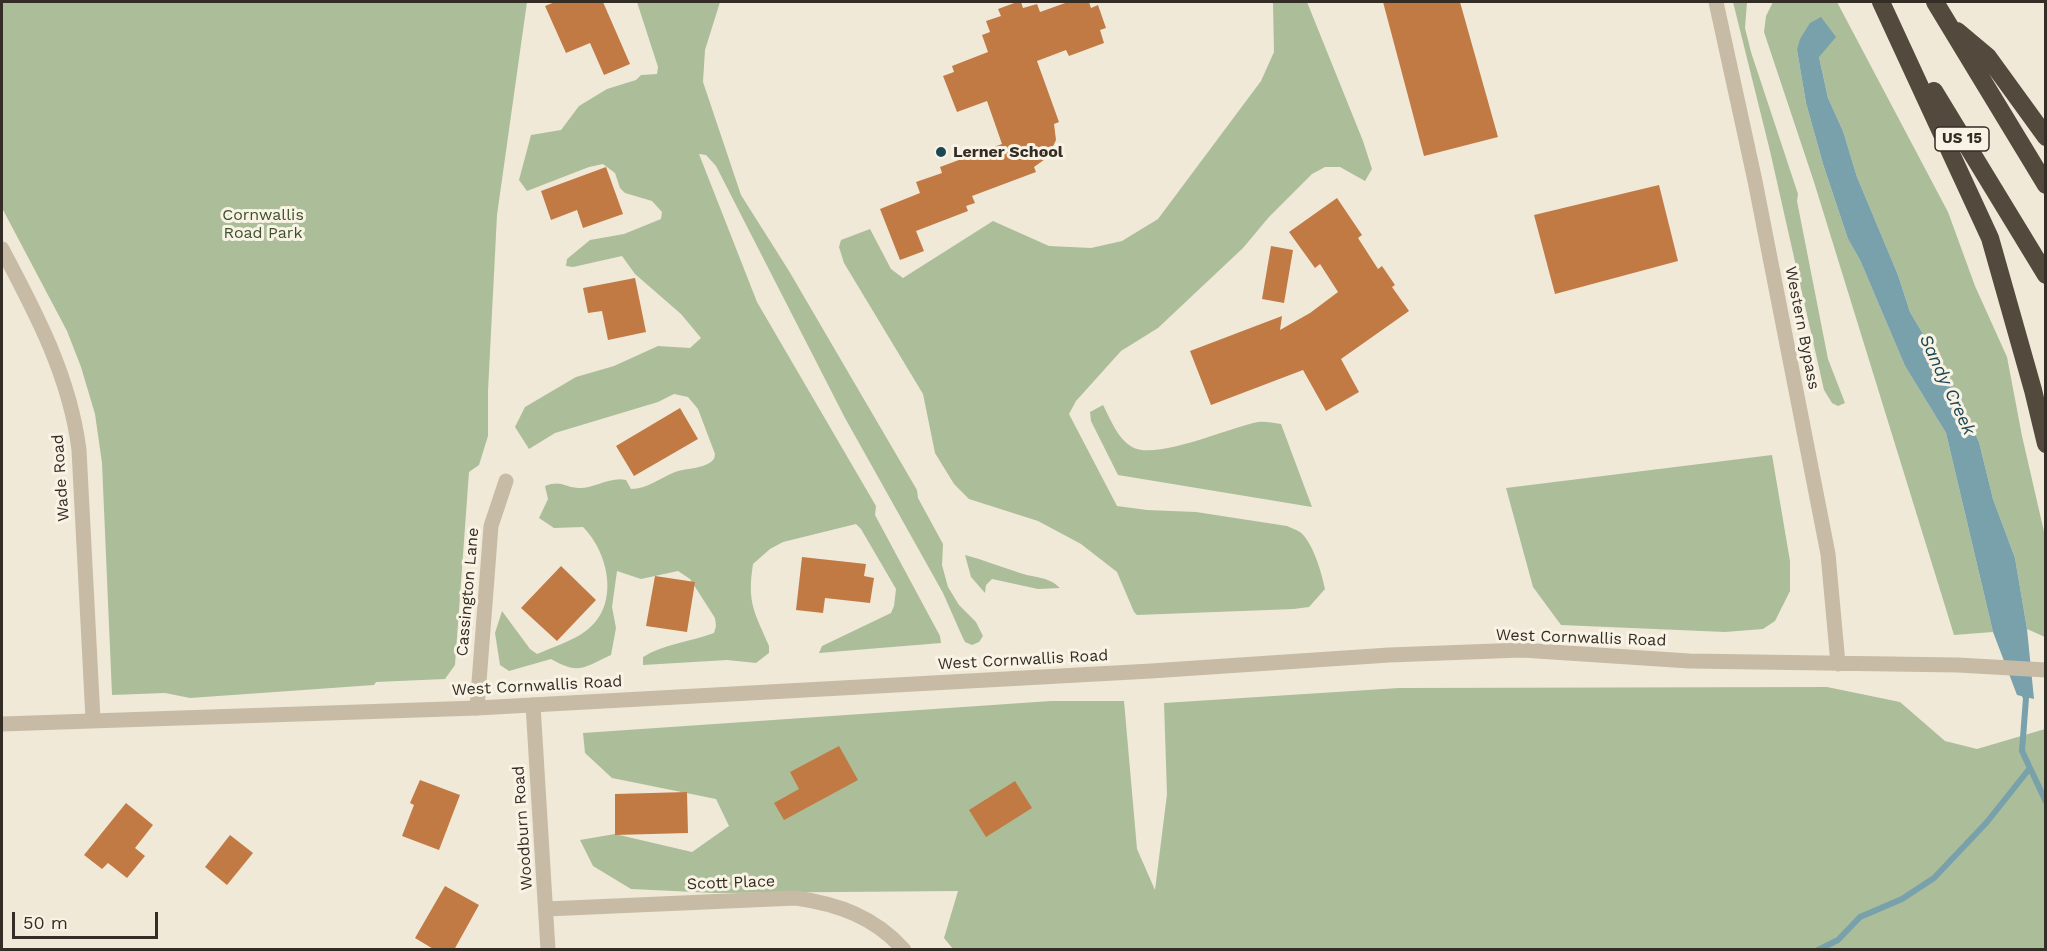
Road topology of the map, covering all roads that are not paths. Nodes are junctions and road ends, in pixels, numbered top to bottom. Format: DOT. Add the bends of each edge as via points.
graph roads {
  1 [pos="1716,2"];
  2 [pos="1881,2"];
  3 [pos="1935,2"];
  4 [pos="1946,22"];
  5 [pos="2046,137"];
  6 [pos="2046,184"];
  7 [pos="2,249"];
  8 [pos="2046,275"];
  9 [pos="2046,444"];
  10 [pos="506,482"];
  11 [pos="1838,664"];
  12 [pos="2046,670"];
  13 [pos="533,705"];
  14 [pos="477,708"];
  15 [pos="93,719"];
  16 [pos="2,724"];
  17 [pos="546,909"];
  18 [pos="548,950"];
  19 [pos="904,950"];
  1 -- 11 [label="street, Western Bypass" via="1828,554"];
  2 -- 8 [label="highway, US 15"];
  2 -- 9 [label="highway" via="1990,238"];
  3 -- 4 [label="highway, US 15"];
  4 -- 5 [label="highway" via="1988,57"];
  4 -- 6 [label="highway, US 15"];
  7 -- 15 [label="street, Wade Road" via="44,330 72,406 79,450"];
  10 -- 14 [label="street, Cassington Lane" via="491,526"];
  11 -- 12 [label="street, West Cornwallis Road"];
  11 -- 13 [label="street, West Cornwallis Road" via="1689,661 1522,650"];
  13 -- 14 [label="street, West Cornwallis Road"];
  13 -- 17 [label="street, Woodburn Road"];
  14 -- 15 [label="street, West Cornwallis Road"];
  15 -- 16 [label="street, West Cornwallis Road"];
  17 -- 18 [label="street, Woodburn Road"];
  17 -- 19 [label="street, Scott Place" via="796,898 850,911 874,924"];
}
